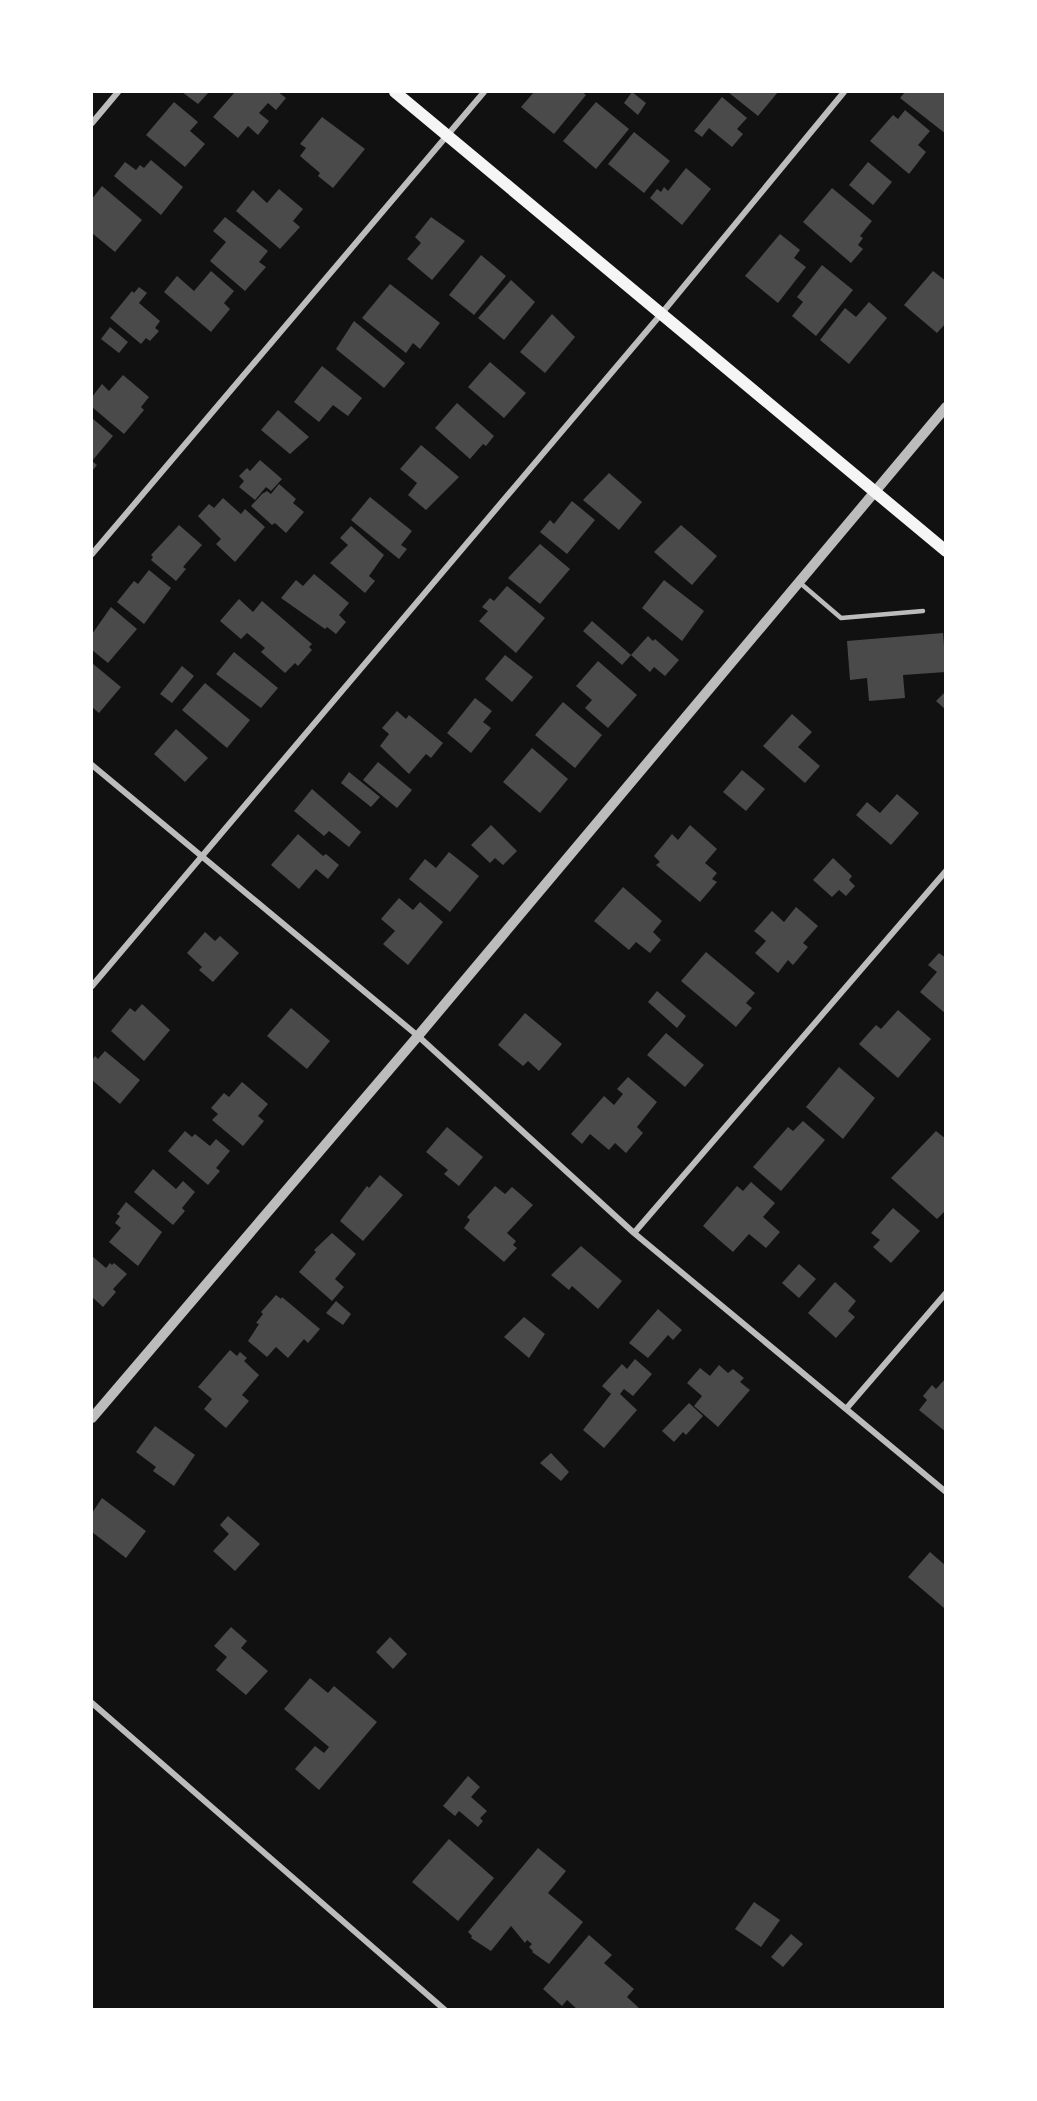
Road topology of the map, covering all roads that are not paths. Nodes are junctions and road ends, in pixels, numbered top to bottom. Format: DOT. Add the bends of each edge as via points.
graph roads {
  1 [pos="118,92"];
  2 [pos="395,92"];
  3 [pos="484,92"];
  4 [pos="844,92"];
  5 [pos="92,123"];
  6 [pos="449,135"];
  7 [pos="662,313"];
  8 [pos="945,407"];
  9 [pos="875,491"];
  10 [pos="945,551"];
  11 [pos="92,554"];
  12 [pos="799,582"];
  13 [pos="923,611"];
  14 [pos="92,765"];
  15 [pos="201,855"];
  16 [pos="945,871"];
  17 [pos="92,986"];
  18 [pos="418,1036"];
  19 [pos="634,1233"];
  20 [pos="945,1293"];
  21 [pos="846,1409"];
  22 [pos="92,1418"];
  23 [pos="945,1492"];
  24 [pos="92,1703"];
  25 [pos="445,2010"];
  1 -- 5 [label="street"];
  2 -- 6 [label="main road"];
  3 -- 6 [label="street"];
  4 -- 7 [label="street"];
  6 -- 7 [label="main road"];
  6 -- 11 [label="street"];
  7 -- 9 [label="main road"];
  7 -- 15 [label="street"];
  8 -- 9 [label="street"];
  9 -- 10 [label="main road"];
  9 -- 12 [label="street"];
  12 -- 13 [label="lane" via="841,618"];
  12 -- 18 [label="street"];
  14 -- 15 [label="street"];
  15 -- 17 [label="street"];
  15 -- 18 [label="street"];
  16 -- 19 [label="street"];
  18 -- 19 [label="street"];
  18 -- 22 [label="street"];
  19 -- 21 [label="street"];
  20 -- 21 [label="street"];
  21 -- 23 [label="street"];
  24 -- 25 [label="street"];
}
